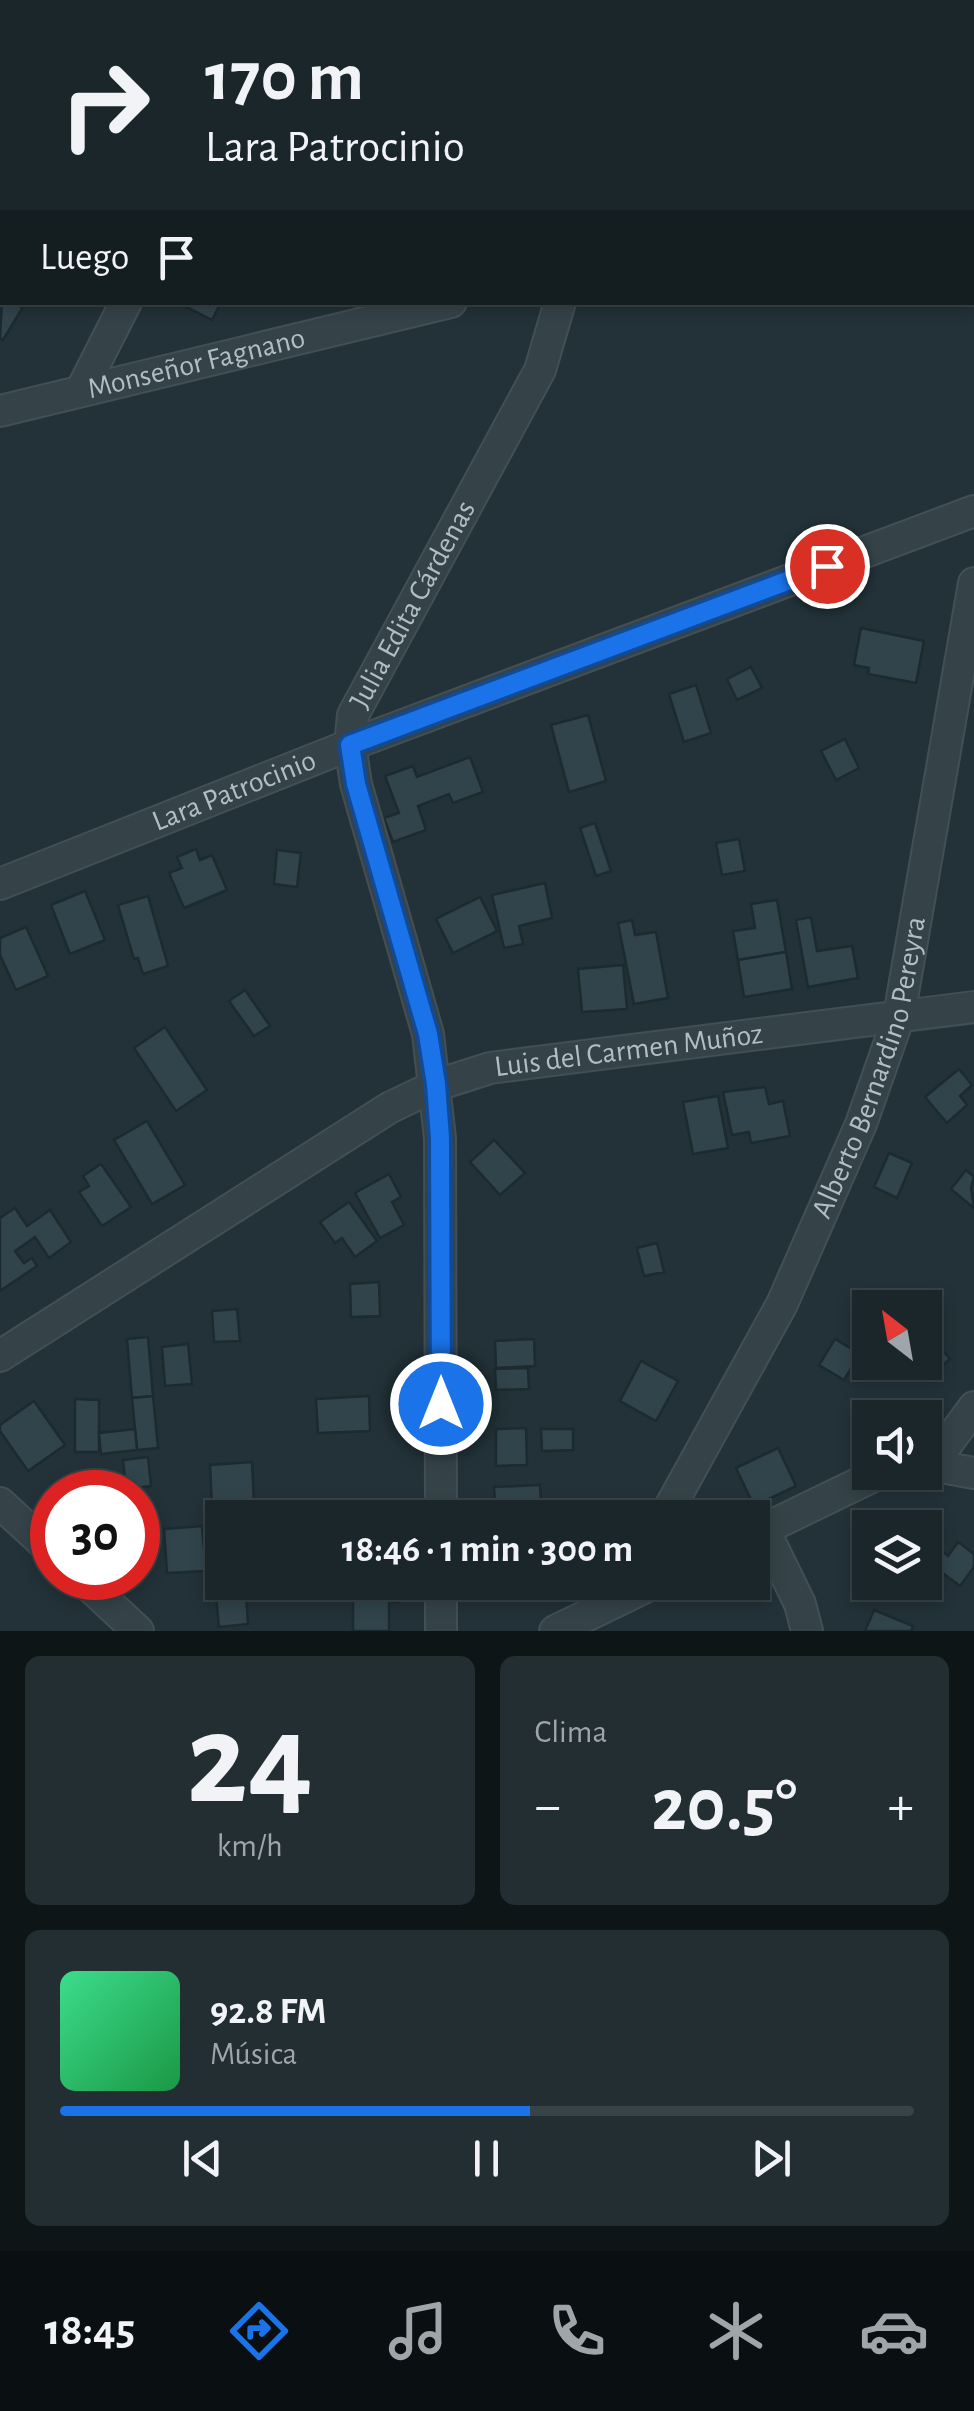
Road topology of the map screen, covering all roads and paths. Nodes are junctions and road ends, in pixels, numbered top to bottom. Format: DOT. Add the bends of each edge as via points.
graph roads {
  1 [pos="125,305"];
  2 [pos="439,305"];
  3 [pos="559,305"];
  4 [pos="82,391"];
  5 [pos="0,412"];
  6 [pos="974,511"];
  7 [pos="974,583"];
  8 [pos="350,745"];
  9 [pos="0,884"];
  10 [pos="974,1007"];
  11 [pos="899,1016"];
  12 [pos="436,1084"];
  13 [pos="0,1356"];
  14 [pos="974,1407"];
  15 [pos="942,1448"];
  16 [pos="942,1467"];
  17 [pos="974,1473"];
  18 [pos="852,1487"];
  19 [pos="441,1500"];
  20 [pos="674,1500"];
  21 [pos="0,1503"];
  22 [pos="770,1526"];
  23 [pos="30,1531"];
  24 [pos="770,1553"];
  25 [pos="104,1600"];
  26 [pos="441,1600"];
  27 [pos="619,1600"];
  28 [pos="138,1631"];
  29 [pos="441,1631"];
  30 [pos="555,1631"];
  31 [pos="807,1631"];
  1 -- 4 [label="street"];
  2 -- 4 [label="street, Monseñor Fagnano"];
  3 -- 8 [label="street, Julia Edita Cárdenas" via="540,370 354,715"];
  4 -- 5 [label="street, Monseñor Fagnano"];
  6 -- 8 [label="street, Lara Patrocinio"];
  7 -- 11 [label="street, Alberto Bernardino Pereyra"];
  8 -- 9 [label="street, Lara Patrocinio"];
  8 -- 12 [label="street, Julia Edita Cárdenas"];
  10 -- 11 [label="street, Luis del Carmen Muñoz"];
  11 -- 12 [label="street, Luis del Carmen Muñoz" via="490,1068"];
  11 -- 20 [label="street, Alberto Bernardino Pereyra" via="861,1124 782,1304"];
  12 -- 13 [label="street, Luis del Carmen Muñoz"];
  12 -- 19 [label="street, Julia Edita Cárdenas"];
  14 -- 15 [label="street"];
  16 -- 17 [label="street"];
  18 -- 22 [label="street"];
  21 -- 23 [label="street"];
  24 -- 31 [label="street" via="800,1604"];
  25 -- 28 [label="street"];
  26 -- 29 [label="street"];
  27 -- 30 [label="street"];
}
